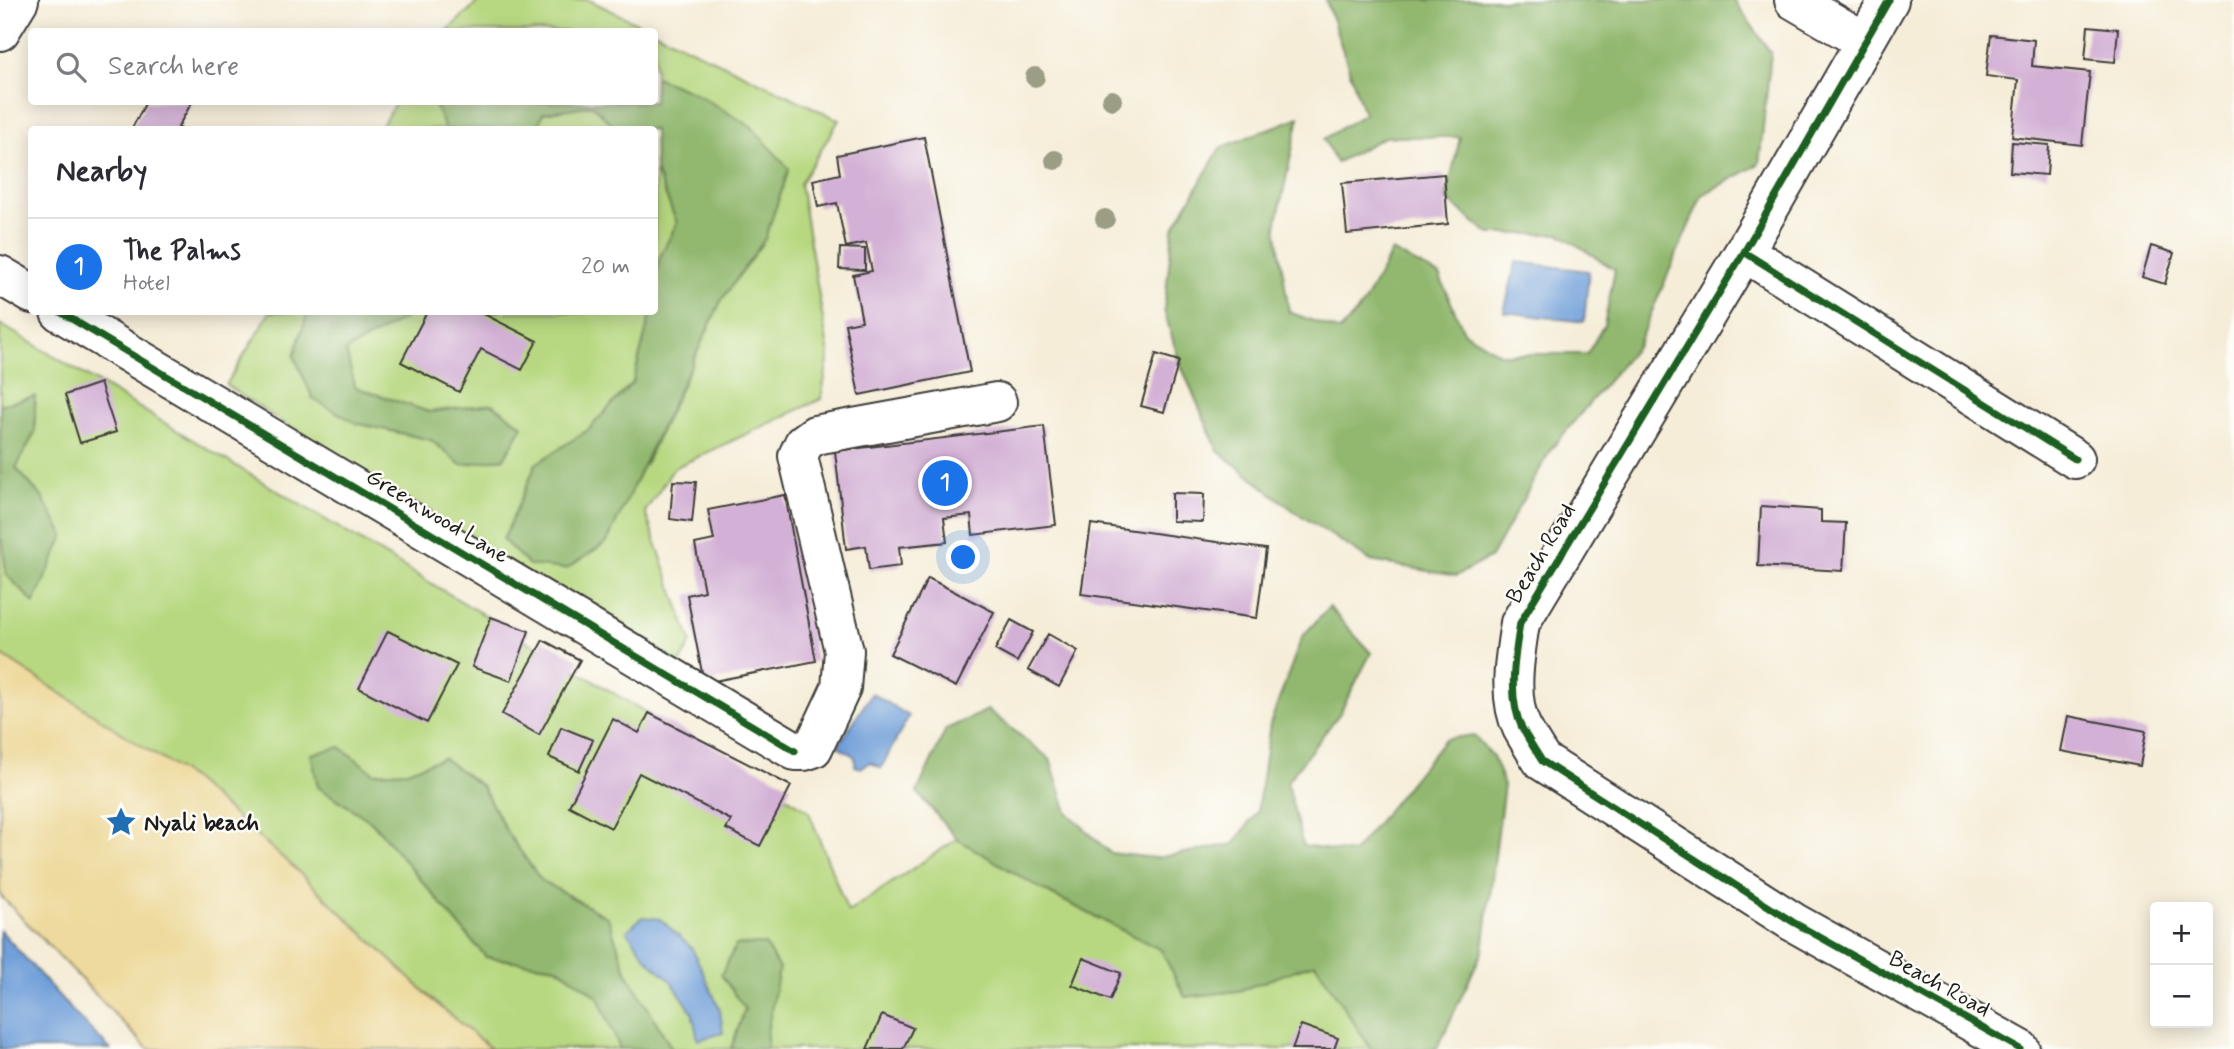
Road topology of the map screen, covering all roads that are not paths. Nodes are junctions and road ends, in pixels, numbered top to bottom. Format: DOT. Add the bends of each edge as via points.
graph roads {
  1 [pos="19,0"];
  2 [pos="1794,0"];
  3 [pos="1889,0"];
  4 [pos="0,31"];
  5 [pos="1864,41"];
  6 [pos="1744,252"];
  7 [pos="0,275"];
  8 [pos="28,292"];
  9 [pos="65,315"];
  10 [pos="997,402"];
  11 [pos="2074,459"];
  12 [pos="2020,1049"];
  1 -- 4 [label="street"];
  2 -- 5 [label="street"];
  3 -- 5 [label="street, Beach Road"];
  5 -- 6 [label="street, Beach Road"];
  6 -- 11 [label="street"];
  6 -- 12 [label="street, Beach Road" via="1520,623 1513,668 1521,725 1542,761 1793,922"];
  7 -- 8 [label="street"];
  9 -- 10 [label="street, Greenwood Lane" via="795,751 813,748 841,688 844,651 798,456 804,443 815,435 843,428"];
}
